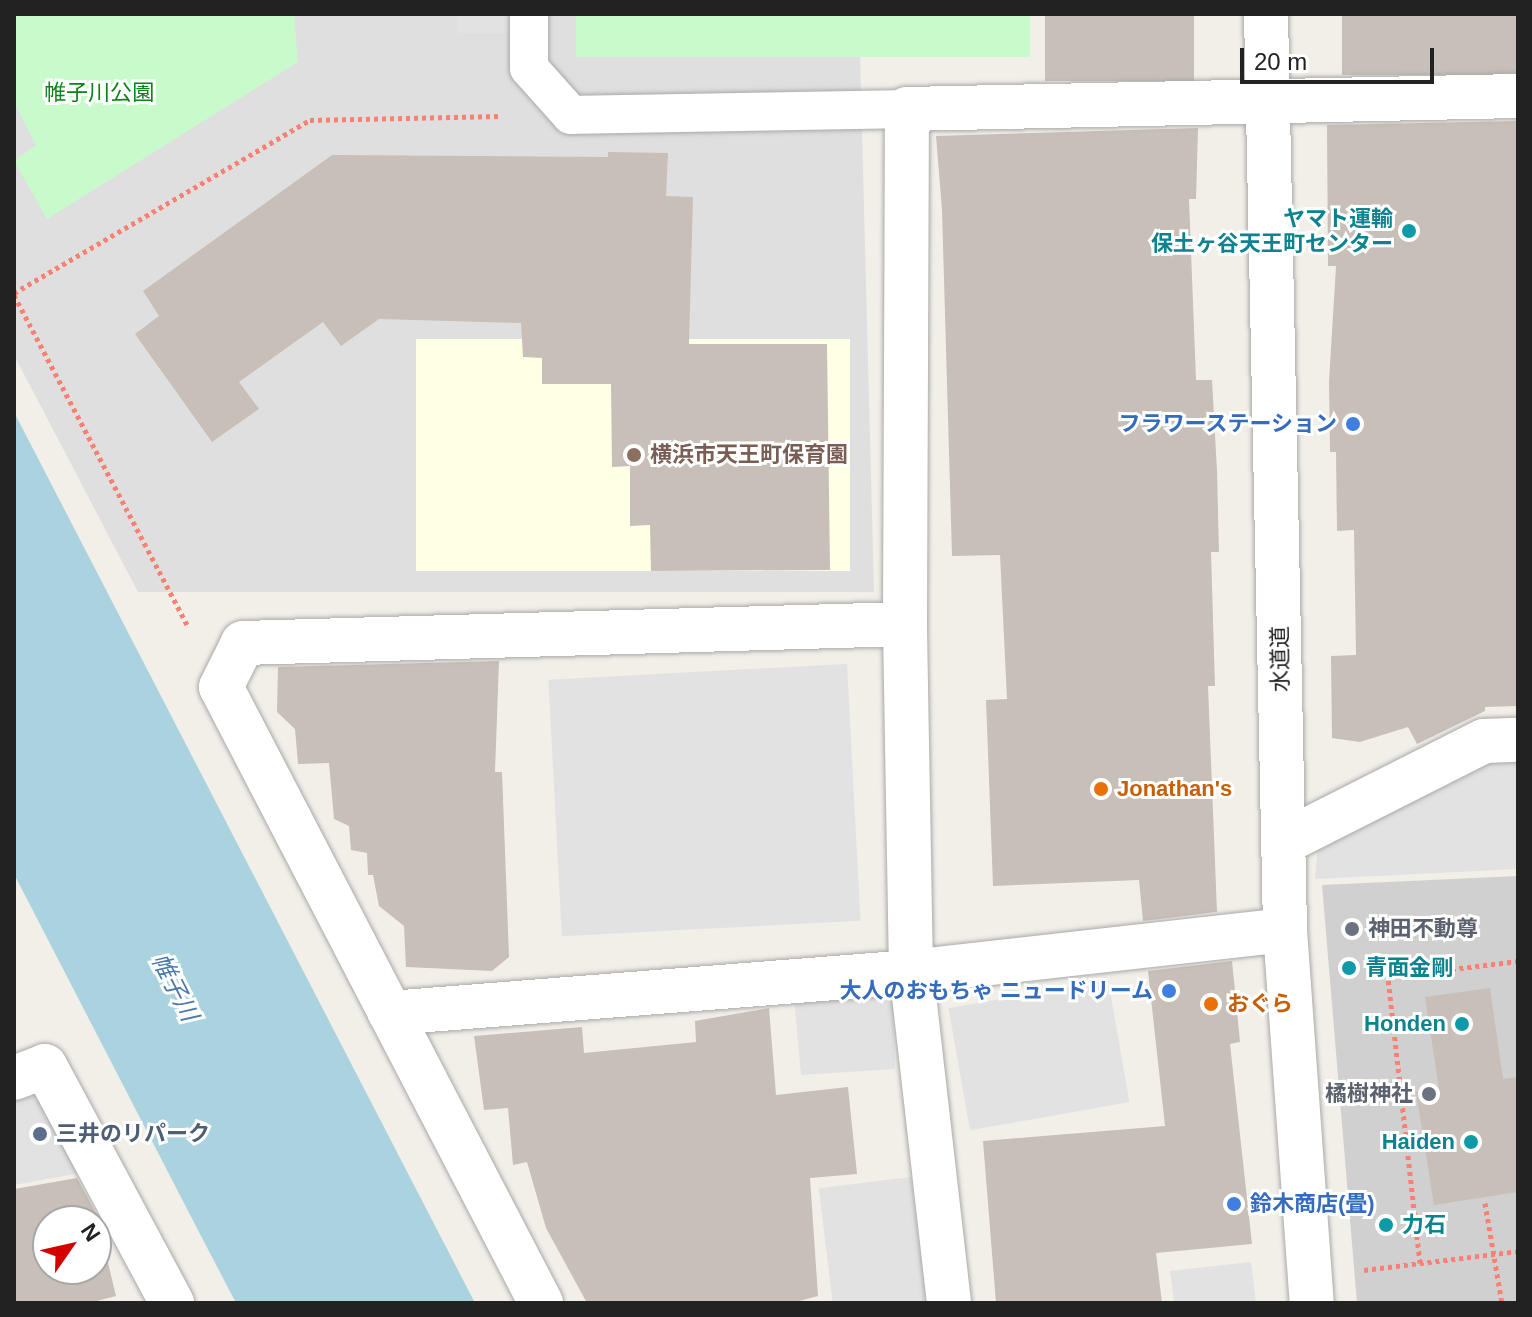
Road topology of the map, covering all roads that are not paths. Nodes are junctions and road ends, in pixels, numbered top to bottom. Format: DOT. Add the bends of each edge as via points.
graph roads {
  1 [pos="529,14"];
  2 [pos="1266,14"];
  3 [pos="1518,96"];
  4 [pos="1267,103"];
  5 [pos="907,109"];
  6 [pos="905,624"];
  7 [pos="1518,740"];
  8 [pos="1284,842"];
  9 [pos="1285,930"];
  10 [pos="911,972"];
  11 [pos="390,1013"];
  12 [pos="14,1078"];
  13 [pos="1311,1290"];
  14 [pos="168,1302"];
  15 [pos="541,1303"];
  16 [pos="949,1303"];
  1 -- 5 [label="lane" via="529,68 571,115"];
  2 -- 4 [label="street, 水道道"];
  3 -- 4 [label="street"];
  4 -- 5 [label="street"];
  4 -- 8 [label="street, 水道道"];
  5 -- 6 [label="street"];
  6 -- 10 [label="street"];
  6 -- 11 [label="street" via="243,643 221,687"];
  7 -- 8 [label="street" via="1484,741"];
  8 -- 9 [label="street, 水道道"];
  9 -- 10 [label="street"];
  9 -- 13 [label="street, 水道道"];
  10 -- 11 [label="street"];
  10 -- 16 [label="street"];
  11 -- 15 [label="street"];
  12 -- 14 [label="street" via="45,1066"];
}
